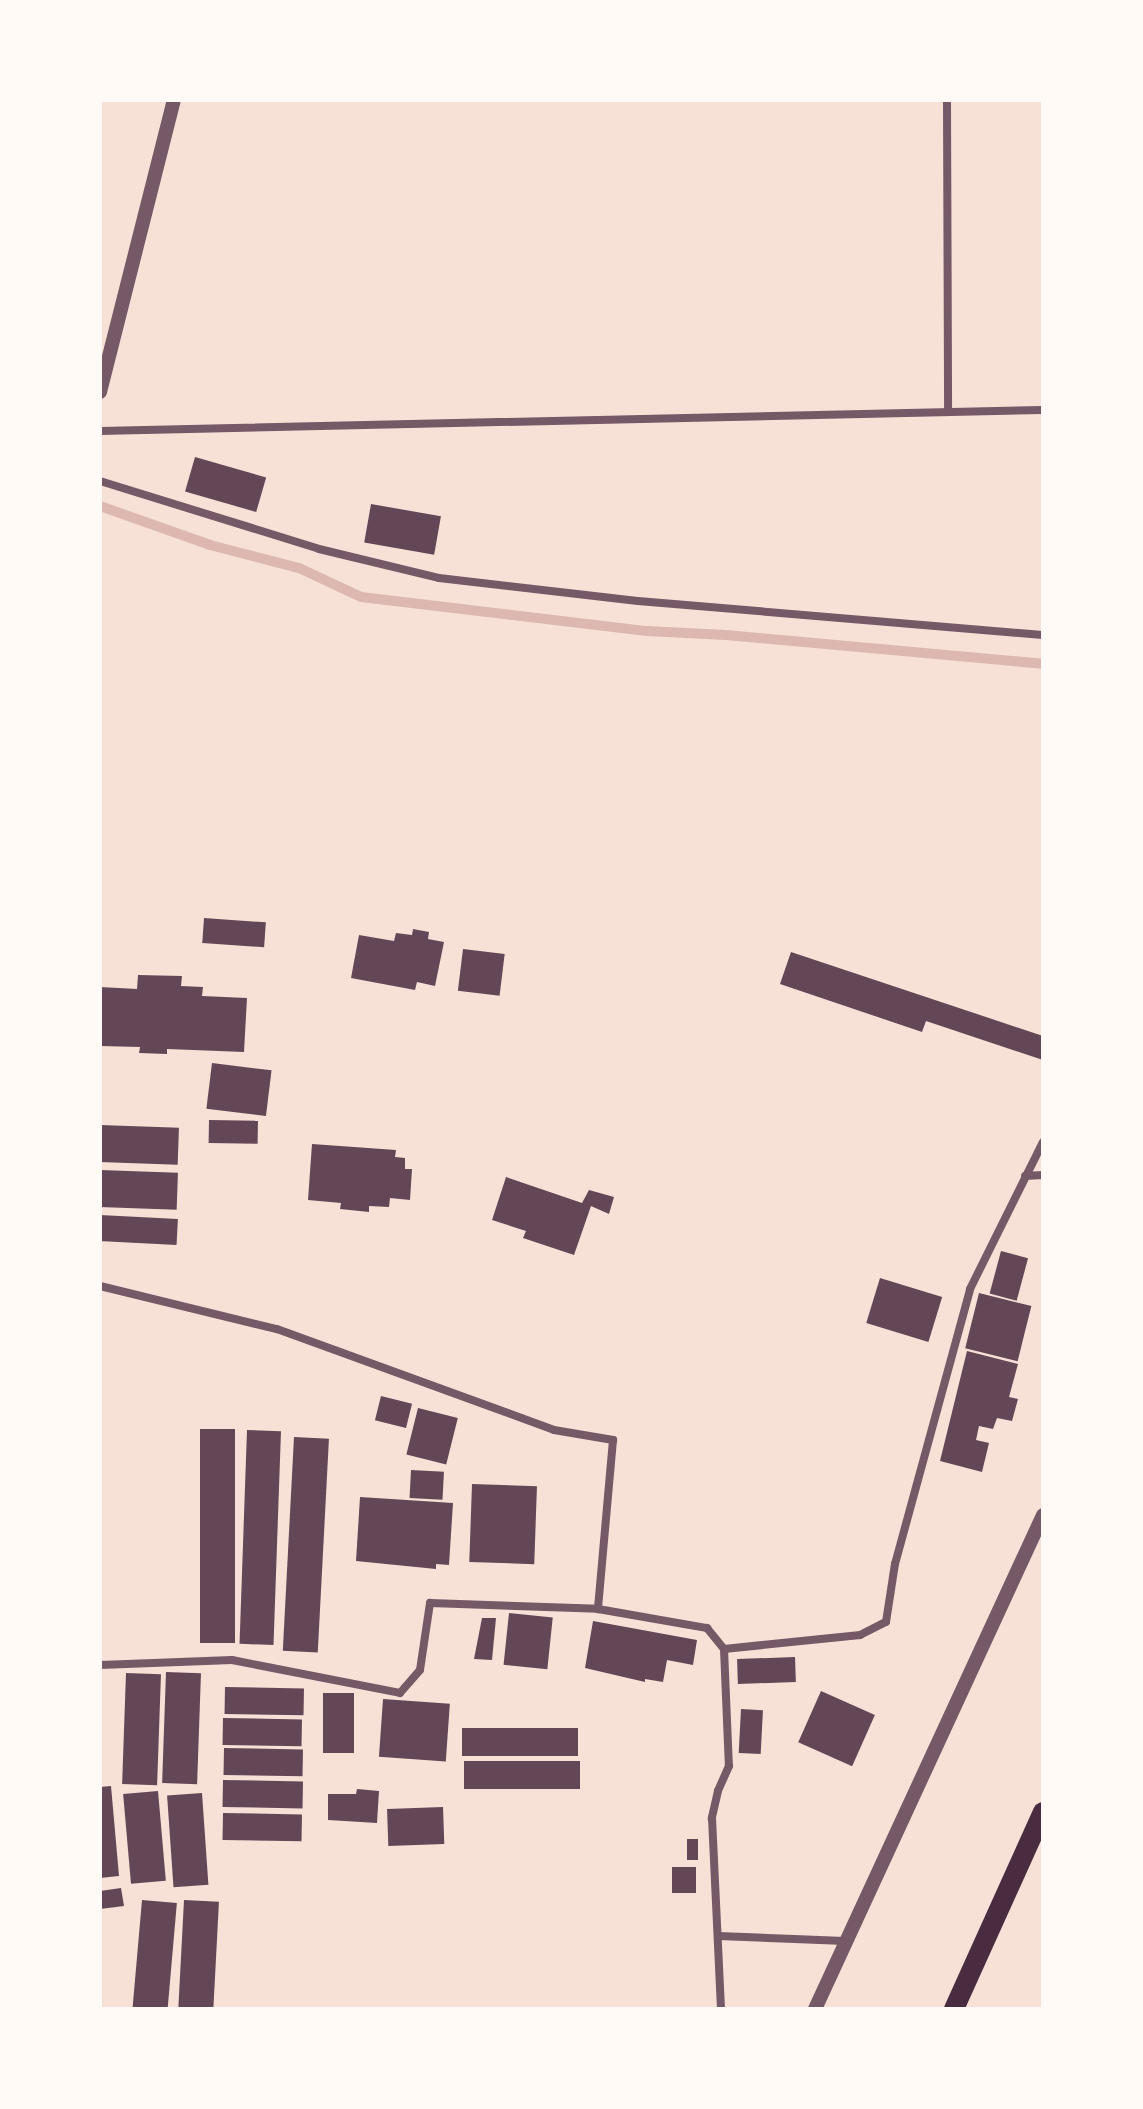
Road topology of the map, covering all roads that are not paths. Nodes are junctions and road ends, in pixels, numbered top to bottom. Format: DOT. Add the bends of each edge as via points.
graph roads {
  1 [pos="174,100"];
  2 [pos="947,100"];
  3 [pos="100,392"];
  4 [pos="1043,410"];
  5 [pos="948,411"];
  6 [pos="100,431"];
  7 [pos="100,481"];
  8 [pos="1043,635"];
  9 [pos="1043,1142"];
  10 [pos="1043,1175"];
  11 [pos="1025,1176"];
  12 [pos="100,1286"];
  13 [pos="1043,1515"];
  14 [pos="598,1609"];
  15 [pos="724,1649"];
  16 [pos="100,1665"];
  17 [pos="1043,1812"];
  18 [pos="718,1936"];
  19 [pos="845,1941"];
  20 [pos="721,2009"];
  21 [pos="815,2009"];
  22 [pos="954,2009"];
  1 -- 3 [label="street"];
  2 -- 5 [label="street"];
  4 -- 5 [label="street"];
  5 -- 6 [label="street"];
  7 -- 8 [label="street" via="319,549 439,578 638,601"];
  9 -- 11 [label="street"];
  10 -- 11 [label="street"];
  11 -- 15 [label="street" via="970,1289 895,1564 886,1622 860,1635"];
  12 -- 14 [label="street" via="277,1329 554,1430 613,1440"];
  13 -- 19 [label="street"];
  14 -- 15 [label="street" via="707,1628"];
  14 -- 16 [label="street" via="430,1603 420,1670 400,1693 232,1660"];
  15 -- 18 [label="street" via="729,1766 712,1818"];
  17 -- 22 [label="main road"];
  18 -- 19 [label="street"];
  18 -- 20 [label="street"];
  19 -- 21 [label="street"];
}
